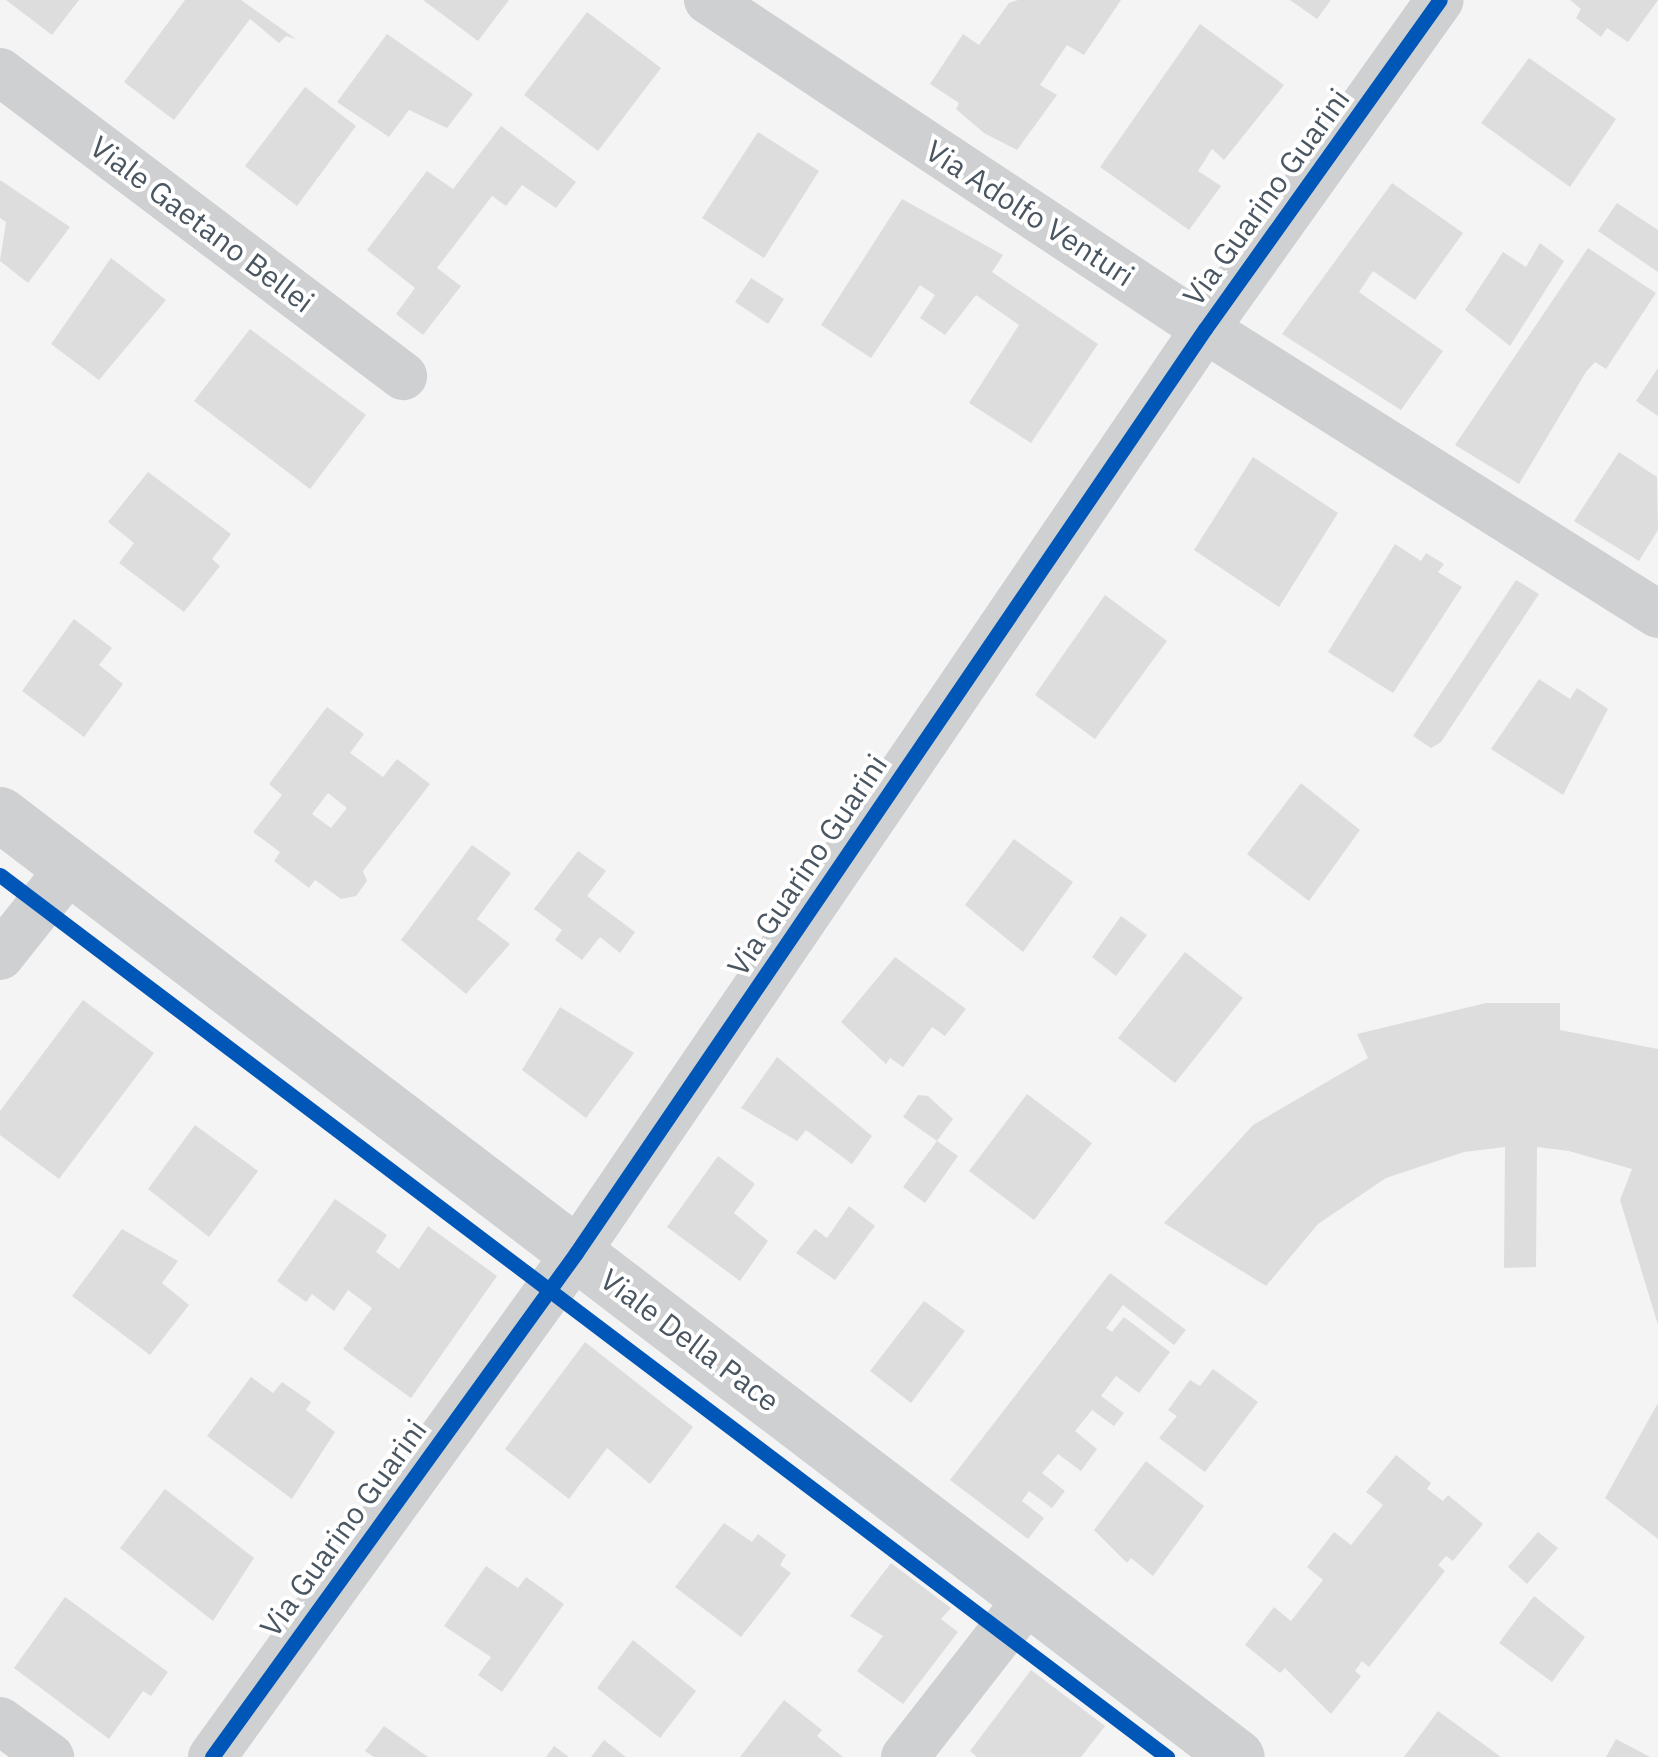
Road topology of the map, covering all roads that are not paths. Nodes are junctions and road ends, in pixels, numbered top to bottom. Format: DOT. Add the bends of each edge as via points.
graph roads {
  1 [pos="708,0"];
  2 [pos="1440,0"];
  3 [pos="0,72"];
  4 [pos="1205,329"];
  5 [pos="403,376"];
  6 [pos="1658,614"];
  7 [pos="0,814"];
  8 [pos="70,868"];
  9 [pos="0,956"];
  10 [pos="576,1253"];
  11 [pos="1028,1599"];
  12 [pos="0,1721"];
  13 [pos="50,1757"];
  14 [pos="212,1757"];
  15 [pos="905,1757"];
  16 [pos="1238,1757"];
  1 -- 4 [label="street, Via Adolfo Venturi"];
  2 -- 4 [label="street, Via Guarino Guarini"];
  3 -- 5 [label="street, Viale Gaetano Bellei"];
  4 -- 6 [label="street, Via Adolfo Venturi"];
  4 -- 10 [label="street, Via Guarino Guarini"];
  7 -- 8 [label="street, Viale Della Pace"];
  8 -- 9 [label="street"];
  8 -- 10 [label="street, Viale Della Pace"];
  10 -- 11 [label="street, Viale Della Pace"];
  10 -- 14 [label="street, Via Guarino Guarini"];
  11 -- 15 [label="street"];
  11 -- 16 [label="street, Viale Della Pace"];
  12 -- 13 [label="street"];
}
